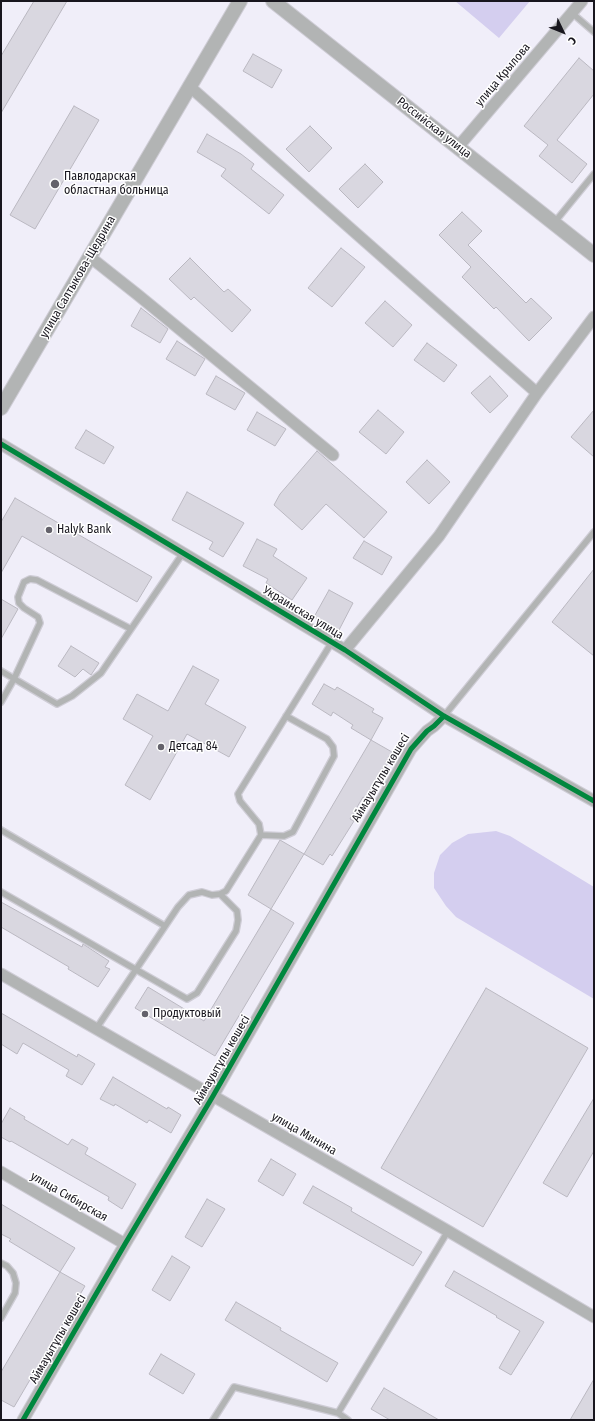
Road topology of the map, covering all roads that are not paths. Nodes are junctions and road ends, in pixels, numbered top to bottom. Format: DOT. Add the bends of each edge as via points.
graph roads {
  1 [pos="240,1"];
  2 [pos="273,1"];
  3 [pos="582,1"];
  4 [pos="572,13"];
  5 [pos="594,32"];
  6 [pos="189,86"];
  7 [pos="458,147"];
  8 [pos="594,174"];
  9 [pos="554,223"];
  10 [pos="594,255"];
  11 [pos="90,257"];
  12 [pos="594,317"];
  13 [pos="538,393"];
  14 [pos="1,408"];
  15 [pos="1,444"];
  16 [pos="333,455"];
  17 [pos="594,532"];
  18 [pos="183,552"];
  19 [pos="131,629"];
  20 [pos="332,642"];
  21 [pos="345,650"];
  22 [pos="1,671"];
  23 [pos="14,679"];
  24 [pos="1,702"];
  25 [pos="286,716"];
  26 [pos="444,716"];
  27 [pos="594,801"];
  28 [pos="1,830"];
  29 [pos="260,836"];
  30 [pos="1,892"];
  31 [pos="220,894"];
  32 [pos="165,926"];
  33 [pos="135,969"];
  34 [pos="1,974"];
  35 [pos="96,1029"];
  36 [pos="213,1096"];
  37 [pos="1,1172"];
  38 [pos="448,1231"];
  39 [pos="125,1244"];
  40 [pos="1,1263"];
  41 [pos="594,1317"];
  42 [pos="1,1318"];
  43 [pos="338,1413"];
  44 [pos="23,1420"];
  45 [pos="213,1420"];
  46 [pos="348,1420"];
  1 -- 6 [label="street, улица Салтыкова-Щедрина"];
  2 -- 7 [label="street, Российская улица"];
  3 -- 4 [label="street, улица Крылова"];
  4 -- 5 [label="lane"];
  4 -- 7 [label="street, улица Крылова"];
  6 -- 11 [label="street, улица Салтыкова-Щедрина"];
  6 -- 13 [label="street"];
  7 -- 9 [label="street, Российская улица"];
  8 -- 9 [label="lane"];
  9 -- 10 [label="street, Российская улица"];
  11 -- 14 [label="street, улица Салтыкова-Щедрина"];
  11 -- 16 [label="street"];
  12 -- 13 [label="street"];
  13 -- 21 [label="street" via="438,536"];
  15 -- 18 [label="street, Украинская улица"];
  17 -- 26 [label="lane"];
  18 -- 19 [label="lane"];
  18 -- 20 [label="street, Украинская улица"];
  19 -- 23 [label="lane" via="102,673 57,704"];
  19 -- 23 [label="lane" via="37,580 30,579 24,582 18,597 19,603 38,617 40,623"];
  20 -- 21 [label="street, Украинская улица"];
  20 -- 25 [label="lane"];
  21 -- 26 [label="street, Украинская улица"];
  22 -- 23 [label="lane"];
  23 -- 24 [label="lane"];
  25 -- 29 [label="lane" via="238,794 240,801 259,824"];
  25 -- 29 [label="lane" via="327,739 334,756 293,832 284,836"];
  26 -- 27 [label="street, Украинская улица"];
  26 -- 36 [label="street, Аймауытұлы көшесі" via="427,730 411,749"];
  28 -- 32 [label="lane"];
  29 -- 31 [label="lane" via="226,890"];
  30 -- 33 [label="lane"];
  31 -- 32 [label="lane" via="202,892 189,895"];
  31 -- 33 [label="lane" via="237,911 236,931 197,993 187,999"];
  32 -- 33 [label="lane"];
  33 -- 35 [label="lane"];
  34 -- 35 [label="street, улица Минина"];
  35 -- 36 [label="street, улица Минина"];
  36 -- 38 [label="street, улица Минина"];
  36 -- 39 [label="street, Аймауытұлы көшесі"];
  37 -- 39 [label="street, улица Сибирская"];
  38 -- 41 [label="street, улица Минина"];
  38 -- 43 [label="lane"];
  39 -- 44 [label="street, Аймауытұлы көшесі"];
  40 -- 42 [label="lane" via="13,1273 16,1283 15,1293"];
  43 -- 45 [label="lane" via="234,1387"];
  43 -- 46 [label="lane"];
}
